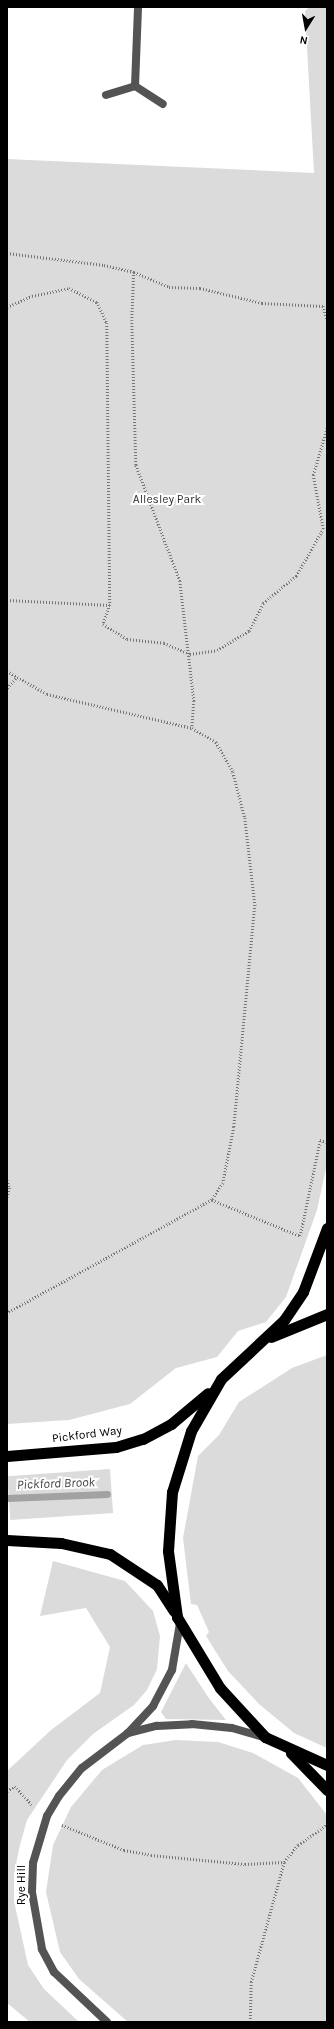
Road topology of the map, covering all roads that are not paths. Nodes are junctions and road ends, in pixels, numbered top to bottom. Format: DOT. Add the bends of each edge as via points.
graph roads {
  1 [pos="138,7"];
  2 [pos="135,86"];
  3 [pos="106,95"];
  4 [pos="163,104"];
  5 [pos="327,1228"];
  6 [pos="327,1314"];
  7 [pos="259,1343"];
  8 [pos="221,1379"];
  9 [pos="7,1456"];
  10 [pos="7,1540"];
  11 [pos="179,1620"];
  12 [pos="128,1733"];
  13 [pos="265,1737"];
  14 [pos="279,1744"];
  15 [pos="327,1765"];
  16 [pos="327,1790"];
  17 [pos="106,2022"];
  1 -- 2 [label="street"];
  2 -- 3 [label="street"];
  2 -- 4 [label="street"];
  5 -- 7 [label="highway" via="303,1292 284,1320"];
  6 -- 7 [label="highway"];
  7 -- 8 [label="highway"];
  8 -- 9 [label="highway, Pickford Way" via="194,1408 143,1439 116,1447"];
  8 -- 11 [label="highway" via="191,1431 172,1492 168,1552"];
  10 -- 11 [label="highway" via="61,1543 110,1554 137,1569 157,1585"];
  11 -- 12 [label="street, Rye Hill" via="168,1680 153,1706"];
  11 -- 13 [label="highway" via="220,1688"];
  12 -- 13 [label="street, Rye Hill" via="157,1726 192,1724 232,1728"];
  12 -- 17 [label="street, Rye Hill" via="95,1756 59,1796 47,1816 33,1863 33,1907 42,1949 54,1972"];
  13 -- 14 [label="highway"];
  14 -- 15 [label="highway"];
  14 -- 16 [label="highway" via="311,1771"];
}
